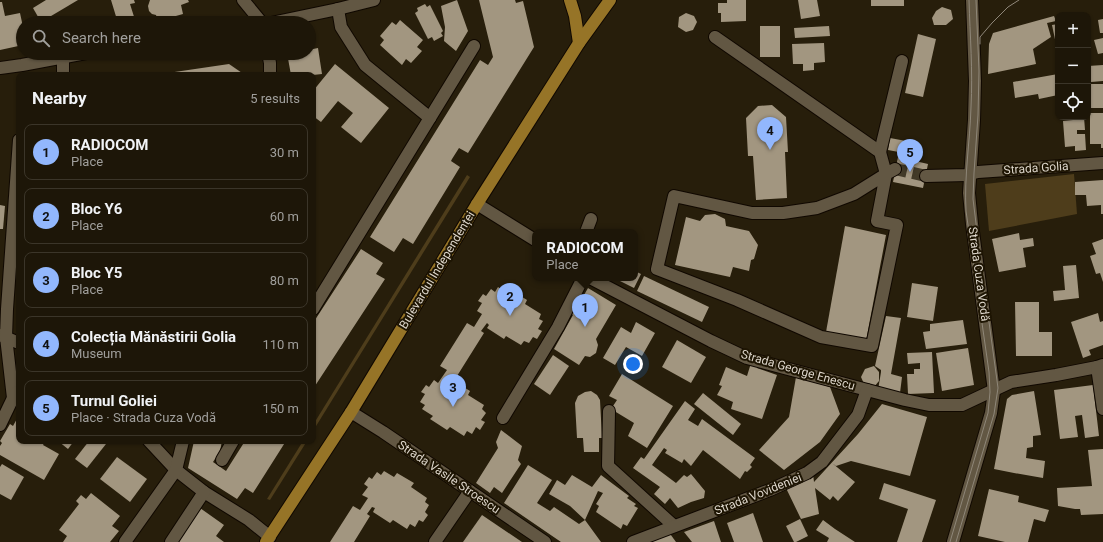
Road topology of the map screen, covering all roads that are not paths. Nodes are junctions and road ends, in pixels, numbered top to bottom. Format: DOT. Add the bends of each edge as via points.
graph roads {
  1 [pos="243,0"];
  2 [pos="374,0"];
  3 [pos="570,0"];
  4 [pos="610,0"];
  5 [pos="972,0"];
  6 [pos="338,9"];
  7 [pos="256,16"];
  8 [pos="304,16"];
  9 [pos="715,37"];
  10 [pos="579,44"];
  11 [pos="474,46"];
  12 [pos="54,60"];
  13 [pos="63,60"];
  14 [pos="269,60"];
  15 [pos="902,61"];
  16 [pos="0,68"];
  17 [pos="22,70"];
  18 [pos="63,72"];
  19 [pos="270,72"];
  20 [pos="430,118"];
  21 [pos="880,152"];
  22 [pos="1103,163"];
  23 [pos="16,171"];
  24 [pos="890,172"];
  25 [pos="970,174"];
  26 [pos="926,176"];
  27 [pos="477,204"];
  28 [pos="591,219"];
  29 [pos="587,229"];
  30 [pos="532,238"];
  31 [pos="581,281"];
  32 [pos="596,281"];
  33 [pos="316,304"];
  34 [pos="3,307"];
  35 [pos="3,336"];
  36 [pos="16,342"];
  37 [pos="1100,366"];
  38 [pos="867,390"];
  39 [pos="994,390"];
  40 [pos="16,393"];
  41 [pos="1103,409"];
  42 [pos="609,411"];
  43 [pos="351,412"];
  44 [pos="503,418"];
  45 [pos="1,422"];
  46 [pos="152,444"];
  47 [pos="183,444"];
  48 [pos="231,444"];
  49 [pos="222,460"];
  50 [pos="176,470"];
  51 [pos="470,491"];
  52 [pos="204,492"];
  53 [pos="674,526"];
  54 [pos="268,540"];
  55 [pos="125,542"];
  56 [pos="171,542"];
  57 [pos="435,542"];
  58 [pos="546,542"];
  59 [pos="633,542"];
  60 [pos="953,542"];
  1 -- 7 [label="street"];
  2 -- 6 [label="street"];
  3 -- 10 [label="main road"];
  4 -- 10 [label="main road, Bulevardul Independenței"];
  5 -- 25 [label="street, Strada Cuza Vodă" via="975,112"];
  6 -- 8 [label="street"];
  6 -- 20 [label="street" via="341,27 365,65"];
  9 -- 21 [label="street"];
  10 -- 27 [label="main road, Bulevardul Independenței"];
  11 -- 20 [label="street"];
  12 -- 17 [label="street"];
  13 -- 18 [label="street"];
  14 -- 19 [label="street"];
  15 -- 21 [label="street"];
  16 -- 17 [label="street"];
  20 -- 33 [label="street"];
  21 -- 24 [label="street"];
  22 -- 25 [label="street, Strada Golia"];
  23 -- 34 [label="street"];
  24 -- 24 [label="street" via="854,194 817,208 783,213 752,213 674,196 657,269 822,337 872,346 897,226 877,221"];
  25 -- 26 [label="street, Strada Golia"];
  25 -- 39 [label="street, Strada Cuza Vodă" via="972,224"];
  27 -- 30 [label="street"];
  27 -- 43 [label="main road, Bulevardul Independenței"];
  28 -- 29 [label="street"];
  31 -- 44 [label="street" via="558,327"];
  32 -- 38 [label="street, Strada George Enescu" via="711,342 747,358"];
  34 -- 35 [label="street"];
  35 -- 36 [label="street"];
  35 -- 40 [label="street"];
  37 -- 39 [label="street, Strada George Enescu" via="1056,376 1011,382"];
  37 -- 41 [label="street"];
  38 -- 39 [label="street, Strada George Enescu" via="929,405 962,405"];
  38 -- 53 [label="street, Strada Vovideniei" via="858,415 822,462 807,473 770,490"];
  39 -- 60 [label="street, Strada Cuza Vodă" via="991,413"];
  40 -- 45 [label="street"];
  42 -- 53 [label="street" via="608,466"];
  43 -- 51 [label="street, Strada Vasile Stroescu"];
  43 -- 54 [label="main road, Bulevardul Independenței"];
  46 -- 50 [label="street"];
  47 -- 50 [label="street"];
  48 -- 49 [label="street"];
  50 -- 52 [label="street"];
  50 -- 55 [label="street"];
  51 -- 57 [label="street"];
  51 -- 58 [label="street, Strada Vasile Stroescu"];
  52 -- 54 [label="street" via="249,520"];
  52 -- 56 [label="street"];
  53 -- 59 [label="street, Strada Vovideniei"];
}
